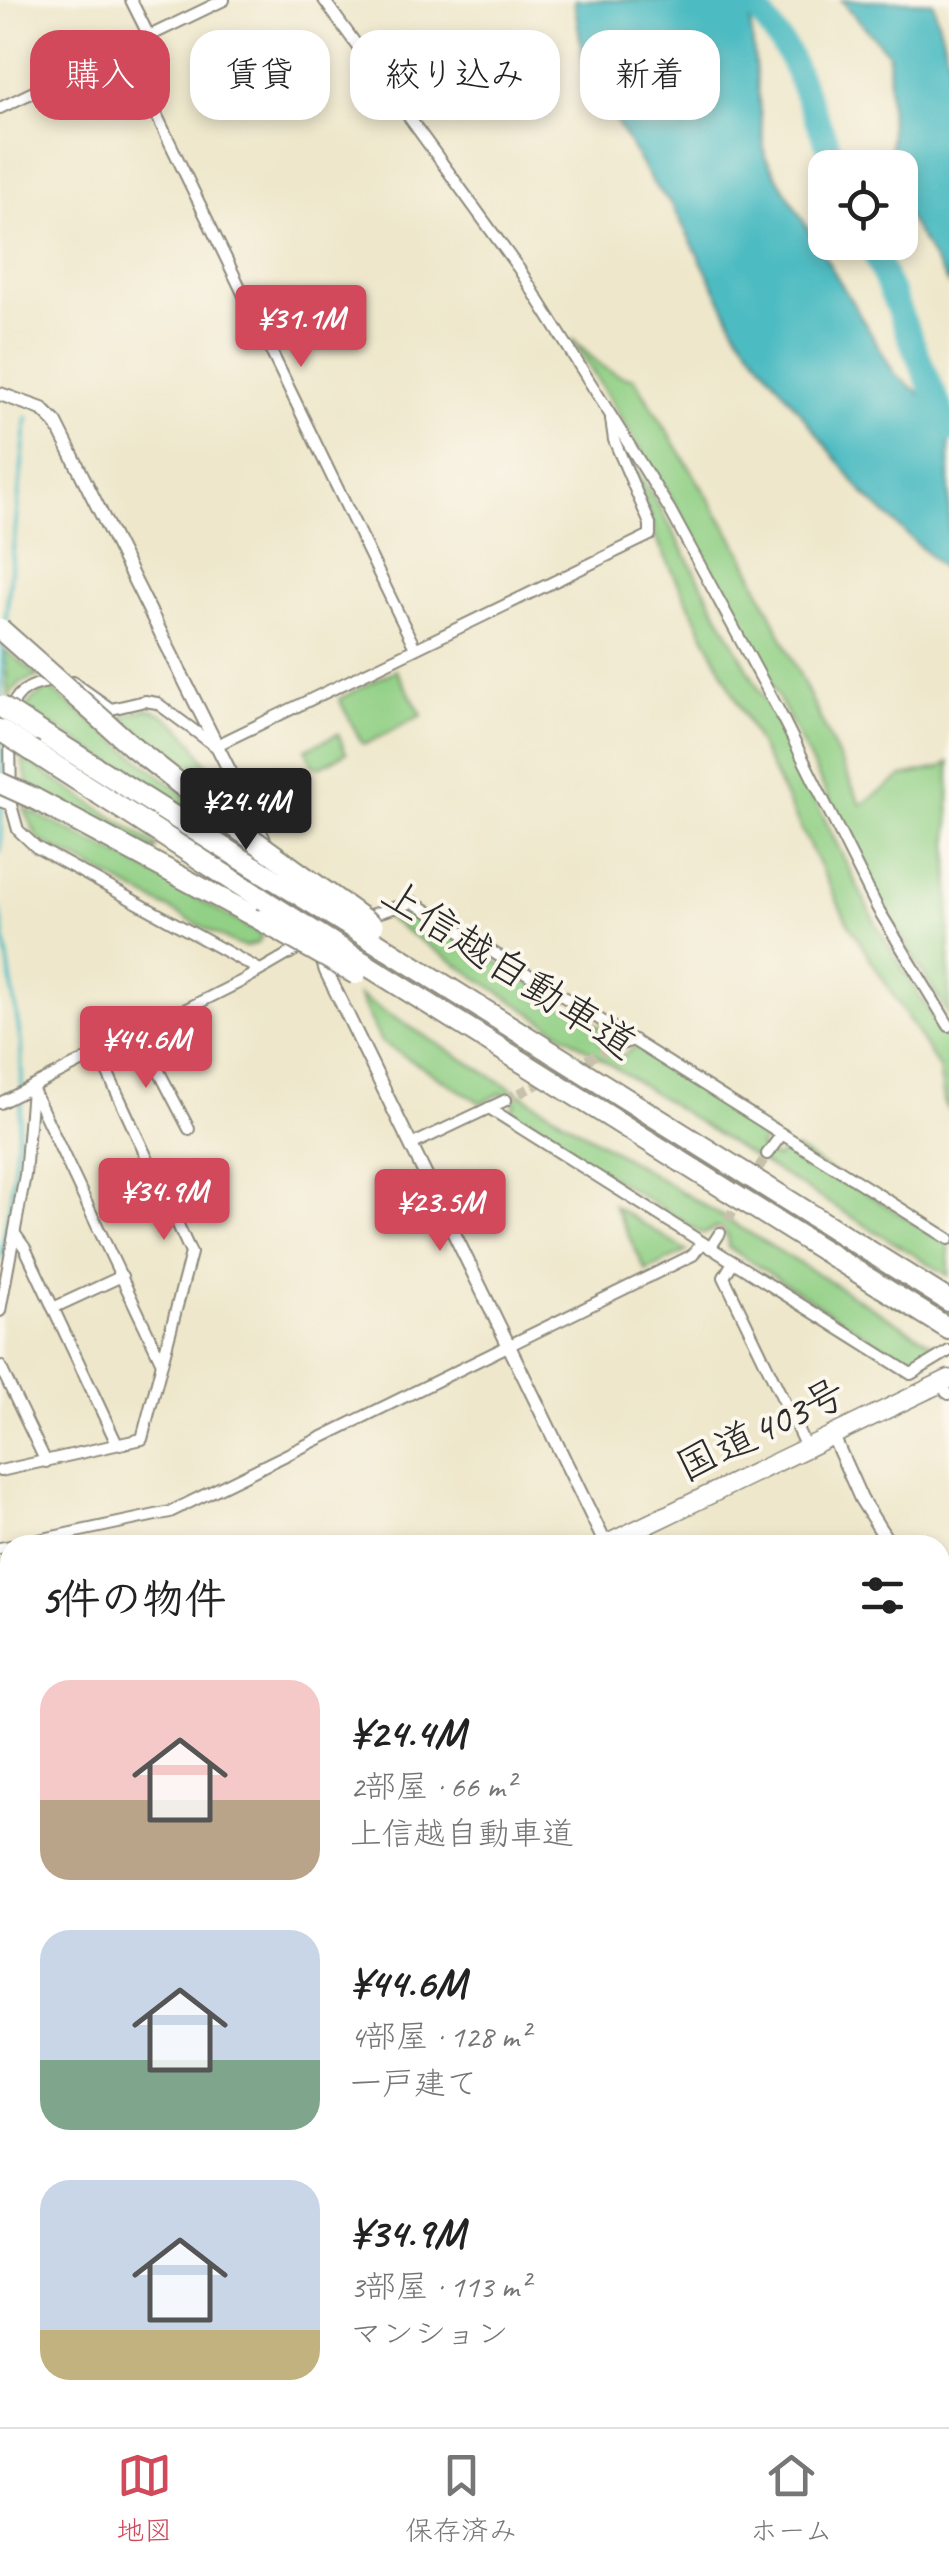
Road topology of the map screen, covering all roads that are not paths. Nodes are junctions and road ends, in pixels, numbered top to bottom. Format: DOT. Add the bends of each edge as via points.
graph roads {
  1 [pos="131,0"];
  2 [pos="224,0"];
  3 [pos="324,0"];
  4 [pos="146,30"];
  5 [pos="162,30"];
  6 [pos="30,93"];
  7 [pos="0,108"];
  8 [pos="159,120"];
  9 [pos="0,394"];
  10 [pos="611,413"];
  11 [pos="0,629"];
  12 [pos="415,648"];
  13 [pos="0,706"];
  14 [pos="0,730"];
  15 [pos="214,746"];
  16 [pos="0,783"];
  17 [pos="6,803"];
  18 [pos="262,910"];
  19 [pos="371,932"];
  20 [pos="316,939"];
  21 [pos="258,969"];
  22 [pos="949,1026"];
  23 [pos="138,1033"];
  24 [pos="634,1040"];
  25 [pos="614,1046"];
  26 [pos="100,1054"];
  27 [pos="27,1091"];
  28 [pos="506,1100"];
  29 [pos="0,1103"];
  30 [pos="489,1108"];
  31 [pos="189,1129"];
  32 [pos="782,1134"];
  33 [pos="411,1145"];
  34 [pos="767,1154"];
  35 [pos="720,1233"];
  36 [pos="15,1234"];
  37 [pos="949,1238"];
  38 [pos="706,1245"];
  39 [pos="733,1262"];
  40 [pos="122,1276"];
  41 [pos="949,1301"];
  42 [pos="53,1308"];
  43 [pos="0,1310"];
  44 [pos="949,1329"];
  45 [pos="508,1346"];
  46 [pos="949,1350"];
  47 [pos="162,1363"];
  48 [pos="0,1366"];
  49 [pos="948,1388"];
  50 [pos="832,1434"];
  51 [pos="117,1444"];
  52 [pos="806,1447"];
  53 [pos="46,1462"];
  54 [pos="0,1471"];
  55 [pos="64,1535"];
  56 [pos="601,1535"];
  57 [pos="626,1535"];
  58 [pos="884,1535"];
  1 -- 4 [label="street"];
  2 -- 5 [label="street"];
  3 -- 10 [label="street" via="519,270"];
  6 -- 7 [label="street"];
  8 -- 12 [label="street"];
  9 -- 15 [label="street" via="42,409 56,423"];
  10 -- 12 [label="street" via="614,440 650,535"];
  10 -- 22 [label="street" via="780,712 878,909"];
  11 -- 19 [label="highway, 上信越自動車道, bridge" via="133,747"];
  12 -- 15 [label="street"];
  13 -- 19 [label="highway, 上信越自動車道, bridge"];
  14 -- 18 [label="highway, 上信越自動車道, bridge"];
  15 -- 17 [label="street" via="157,703 111,708 70,681 41,682 11,706"];
  15 -- 20 [label="street"];
  16 -- 18 [label="highway, 上信越自動車道, bridge"];
  17 -- 21 [label="street" via="18,830 36,847"];
  18 -- 44 [label="highway, 上信越自動車道, bridge"];
  19 -- 41 [label="highway, 上信越自動車道"];
  20 -- 21 [label="street"];
  20 -- 24 [label="street" via="369,913 413,902"];
  20 -- 33 [label="street"];
  21 -- 23 [label="street"];
  23 -- 26 [label="street"];
  23 -- 31 [label="street"];
  24 -- 25 [label="street"];
  24 -- 32 [label="street"];
  26 -- 27 [label="street"];
  26 -- 47 [label="street" via="190,1253"];
  27 -- 29 [label="street"];
  27 -- 36 [label="street"];
  27 -- 40 [label="street"];
  28 -- 30 [label="street"];
  30 -- 33 [label="street"];
  30 -- 38 [label="street"];
  32 -- 34 [label="street"];
  32 -- 37 [label="street"];
  33 -- 45 [label="street"];
  35 -- 38 [label="street"];
  36 -- 42 [label="street"];
  36 -- 43 [label="street"];
  38 -- 39 [label="street"];
  38 -- 45 [label="street"];
  39 -- 46 [label="street" via="911,1374"];
  39 -- 52 [label="street" via="724,1277"];
  40 -- 42 [label="street"];
  40 -- 47 [label="street"];
  42 -- 51 [label="street"];
  45 -- 55 [label="street" via="170,1512"];
  45 -- 56 [label="street"];
  47 -- 51 [label="street" via="142,1440"];
  48 -- 53 [label="street"];
  49 -- 50 [label="highway, 国道403号"];
  50 -- 52 [label="highway, 国道403号"];
  50 -- 58 [label="street"];
  51 -- 53 [label="street"];
  52 -- 57 [label="highway, 国道403号"];
  53 -- 54 [label="street"];
}
